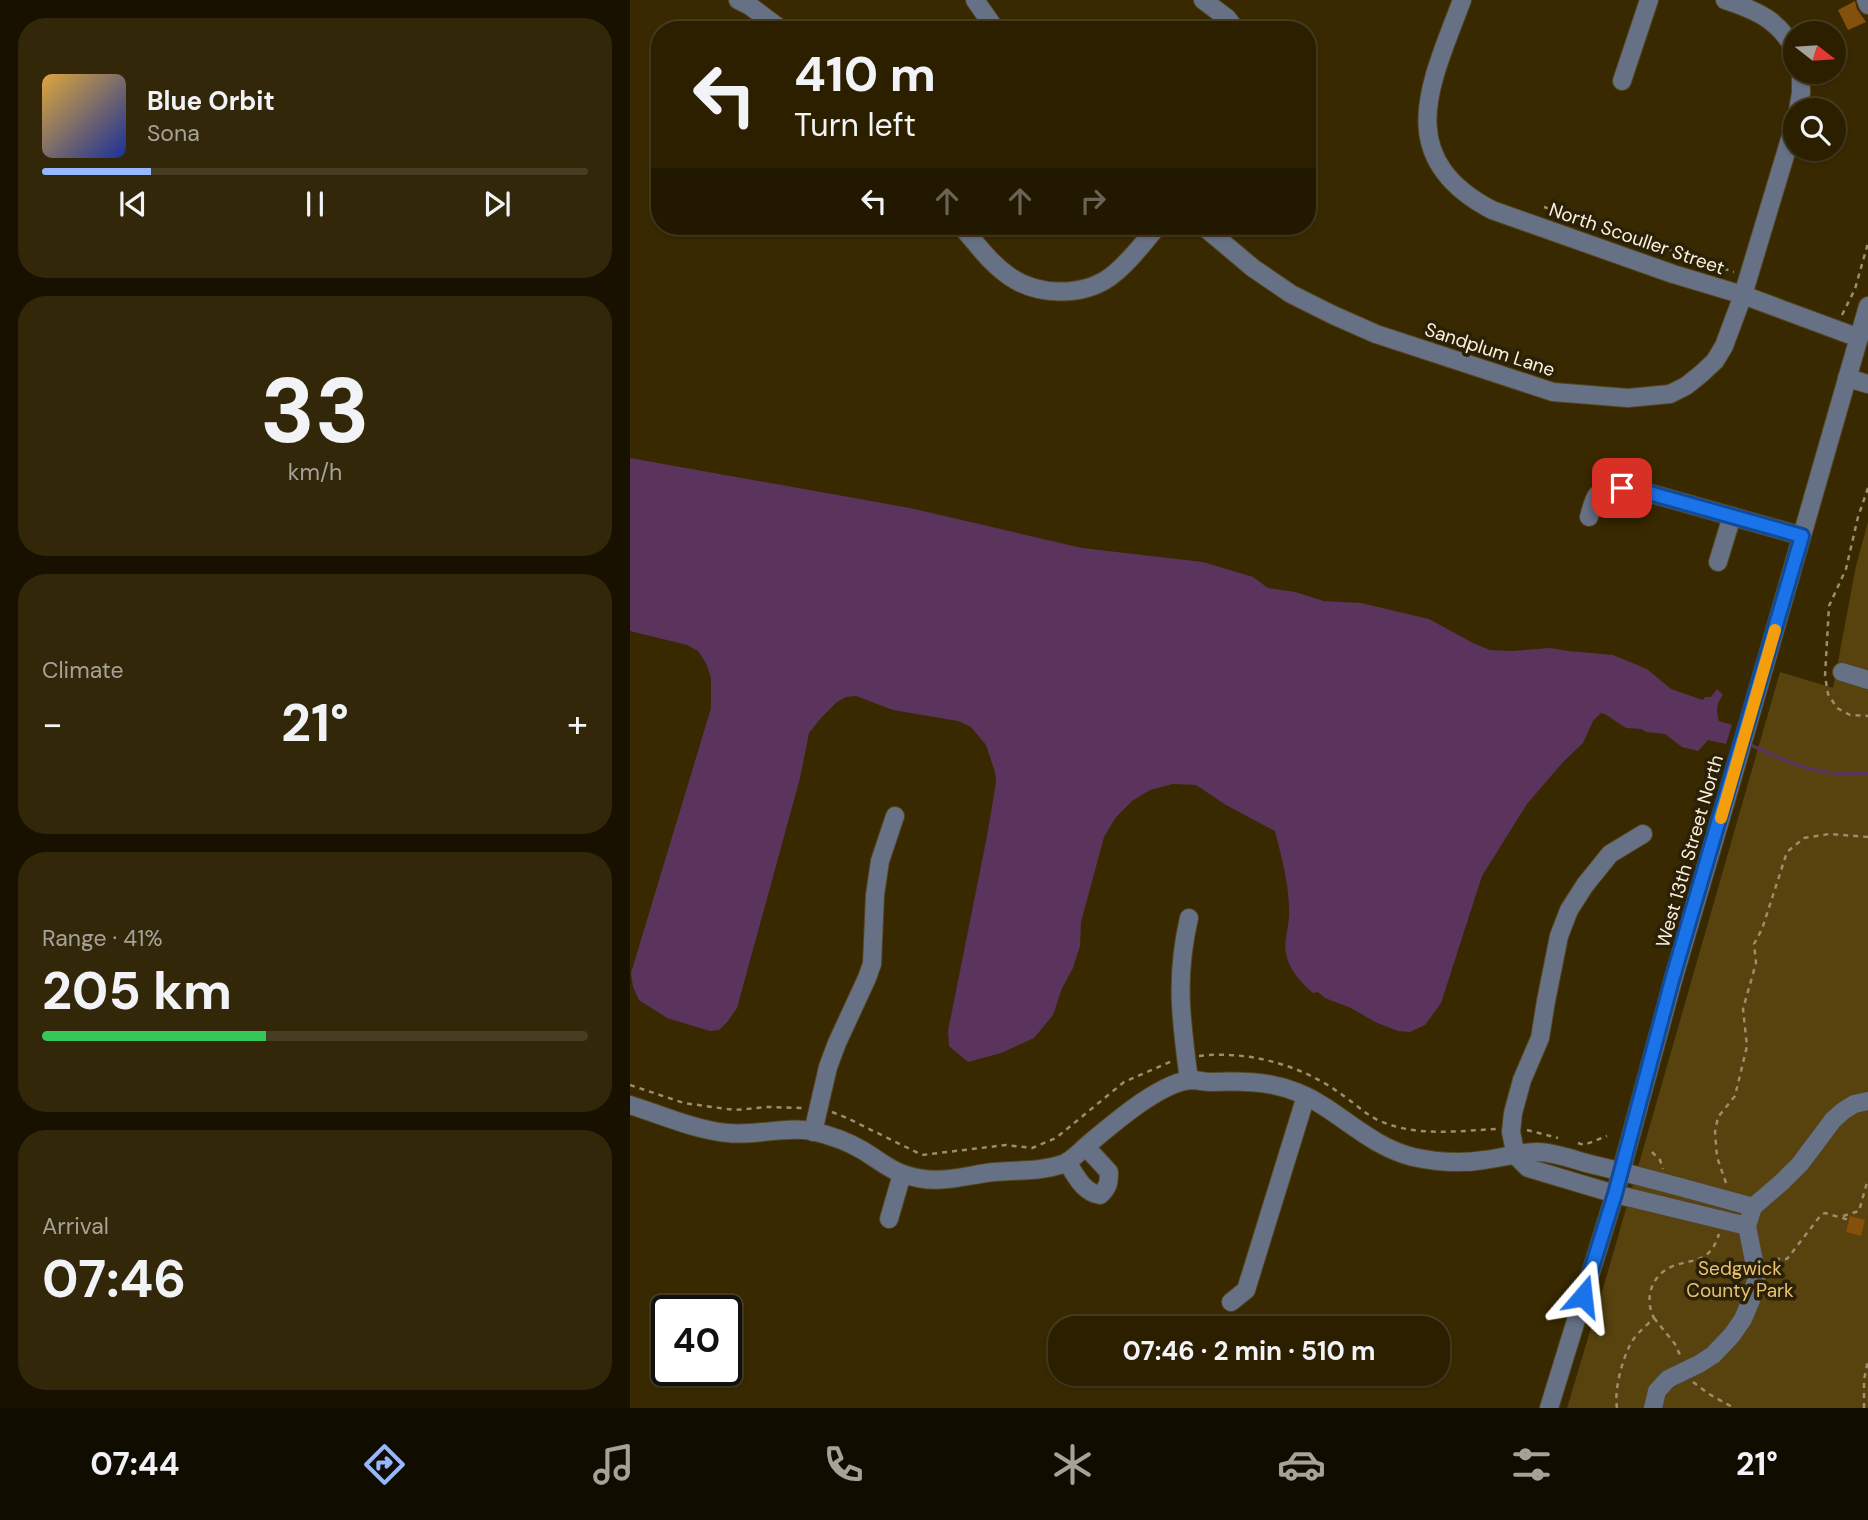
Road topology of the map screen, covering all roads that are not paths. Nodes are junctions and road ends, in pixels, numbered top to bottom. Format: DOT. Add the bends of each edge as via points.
graph roads {
  1 [pos="738,0"];
  2 [pos="975,0"];
  3 [pos="1203,0"];
  4 [pos="1462,0"];
  5 [pos="1649,0"];
  6 [pos="1725,0"];
  7 [pos="770,21"];
  8 [pos="990,21"];
  9 [pos="1229,21"];
  10 [pos="1783,32"];
  11 [pos="1622,81"];
  12 [pos="1784,161"];
  13 [pos="969,235"];
  14 [pos="1150,235"];
  15 [pos="1214,235"];
  16 [pos="1744,295"];
  17 [pos="1868,306"];
  18 [pos="1859,338"];
  19 [pos="1847,378"];
  20 [pos="1868,384"];
  21 [pos="1732,516"];
  22 [pos="1589,517"];
  23 [pos="1802,536"];
  24 [pos="1718,562"];
  25 [pos="1842,672"];
  26 [pos="1868,680"];
  27 [pos="895,816"];
  28 [pos="1643,834"];
  29 [pos="1189,918"];
  30 [pos="1189,1080"];
  31 [pos="1306,1096"];
  32 [pos="1868,1101"];
  33 [pos="630,1105"];
  34 [pos="814,1132"];
  35 [pos="1086,1147"];
  36 [pos="1516,1156"];
  37 [pos="1068,1162"];
  38 [pos="1622,1171"];
  39 [pos="902,1174"];
  40 [pos="1615,1194"];
  41 [pos="1753,1207"];
  42 [pos="888,1219"];
  43 [pos="1747,1226"];
  44 [pos="1231,1302"];
  45 [pos="1549,1408"];
  46 [pos="1653,1408"];
  1 -- 7 [label="street"];
  2 -- 8 [label="street"];
  3 -- 9 [label="street"];
  4 -- 16 [label="street, North Scouller Street" via="1436,67 1427,107 1433,151 1457,189 1492,210"];
  5 -- 11 [label="street"];
  6 -- 10 [label="street" via="1752,10"];
  12 -- 16 [label="street, Sandplum Lane"];
  13 -- 14 [label="street" via="1010,277 1049,291 1090,287 1108,279"];
  15 -- 16 [label="street, Sandplum Lane" via="1291,294 1333,315 1376,334 1553,392 1628,398 1670,394 1686,386 1715,361"];
  16 -- 18 [label="street, North Scouller Street"];
  17 -- 18 [label="street, West 13th Street North"];
  18 -- 19 [label="street, West 13th Street North"];
  19 -- 20 [label="street"];
  19 -- 23 [label="street, West 13th Street North"];
  21 -- 22 [label="street" via="1622,488 1605,489 1597,495"];
  21 -- 23 [label="street"];
  21 -- 24 [label="street"];
  23 -- 38 [label="street, West 13th Street North" via="1672,980"];
  25 -- 26 [label="street"];
  27 -- 34 [label="street" via="880,861 872,964 828,1067"];
  28 -- 36 [label="street" via="1610,854 1569,910 1559,936 1540,1038 1513,1113"];
  29 -- 30 [label="street" via="1180,1000"];
  30 -- 31 [label="street" via="1255,1082"];
  30 -- 35 [label="street" via="1163,1089 1121,1116"];
  31 -- 36 [label="street" via="1363,1135 1409,1156 1459,1162"];
  31 -- 44 [label="street" via="1246,1290"];
  32 -- 41 [label="street" via="1854,1104 1833,1120 1800,1164"];
  33 -- 34 [label="street" via="708,1130"];
  34 -- 39 [label="street" via="859,1148"];
  35 -- 37 [label="street"];
  35 -- 37 [label="street" via="1109,1172 1107,1190 1092,1194"];
  36 -- 38 [label="street" via="1539,1152"];
  36 -- 40 [label="street" via="1528,1168"];
  37 -- 39 [label="street" via="940,1181"];
  38 -- 40 [label="street, West 13th Street North"];
  38 -- 41 [label="street"];
  39 -- 42 [label="street"];
  40 -- 43 [label="street"];
  40 -- 45 [label="street, West 13th Street North"];
  41 -- 43 [label="street"];
  43 -- 46 [label="street" via="1757,1276 1743,1320 1713,1355 1668,1379 1657,1391"];
}
